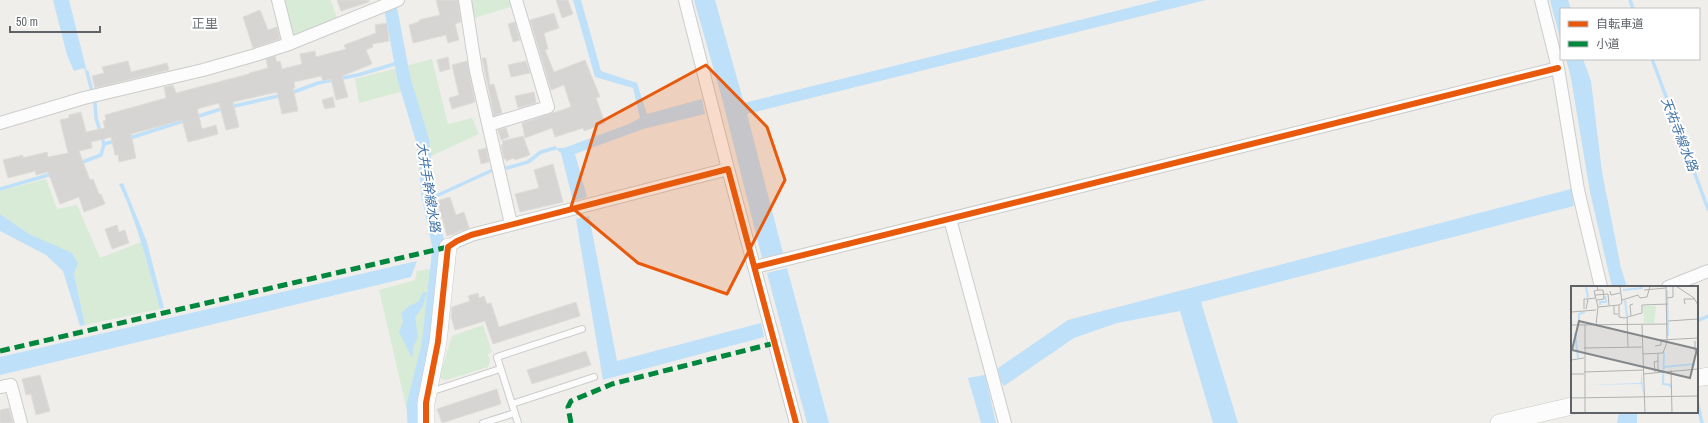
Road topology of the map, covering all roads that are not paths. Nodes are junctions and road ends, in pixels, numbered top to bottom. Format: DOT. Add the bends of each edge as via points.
graph roads {
  1 [pos="278,0"];
  2 [pos="465,0"];
  3 [pos="516,0"];
  4 [pos="685,0"];
  5 [pos="1541,0"];
  6 [pos="393,2"];
  7 [pos="289,44"];
  8 [pos="1558,68"];
  9 [pos="0,122"];
  10 [pos="489,125"];
  11 [pos="728,169"];
  12 [pos="950,219"];
  13 [pos="511,224"];
  14 [pos="448,247"];
  15 [pos="755,267"];
  16 [pos="1708,270"];
  17 [pos="1601,286"];
  18 [pos="1670,286"];
  19 [pos="582,329"];
  20 [pos="500,369"];
  21 [pos="1708,376"];
  22 [pos="594,377"];
  23 [pos="1698,378"];
  24 [pos="0,387"];
  25 [pos="428,392"];
  26 [pos="512,404"];
  27 [pos="1571,406"];
  28 [pos="515,412"];
  29 [pos="21,423"];
  30 [pos="426,423"];
  31 [pos="482,423"];
  32 [pos="518,423"];
  33 [pos="796,423"];
  34 [pos="1005,423"];
  35 [pos="1499,423"];
  1 -- 7 [label="street"];
  2 -- 10 [label="street" via="476,71"];
  3 -- 10 [label="street" via="548,107"];
  4 -- 11 [label="street"];
  5 -- 8 [label="street"];
  6 -- 7 [label="street"];
  7 -- 9 [label="street" via="203,70 93,96"];
  8 -- 12 [label="street"];
  8 -- 17 [label="street" via="1578,190"];
  10 -- 13 [label="street"];
  11 -- 13 [label="street"];
  11 -- 15 [label="street"];
  12 -- 15 [label="street"];
  12 -- 34 [label="street"];
  13 -- 14 [label="street" via="470,235"];
  14 -- 25 [label="street" via="438,342"];
  15 -- 33 [label="street"];
  16 -- 18 [label="street"];
  19 -- 20 [label="lane" via="496,357"];
  20 -- 25 [label="lane"];
  20 -- 26 [label="lane"];
  21 -- 23 [label="street"];
  22 -- 26 [label="lane"];
  24 -- 29 [label="street" via="11,385"];
  25 -- 30 [label="street"];
  26 -- 28 [label="lane"];
  27 -- 35 [label="street"];
  28 -- 31 [label="lane"];
  28 -- 32 [label="lane"];
}
